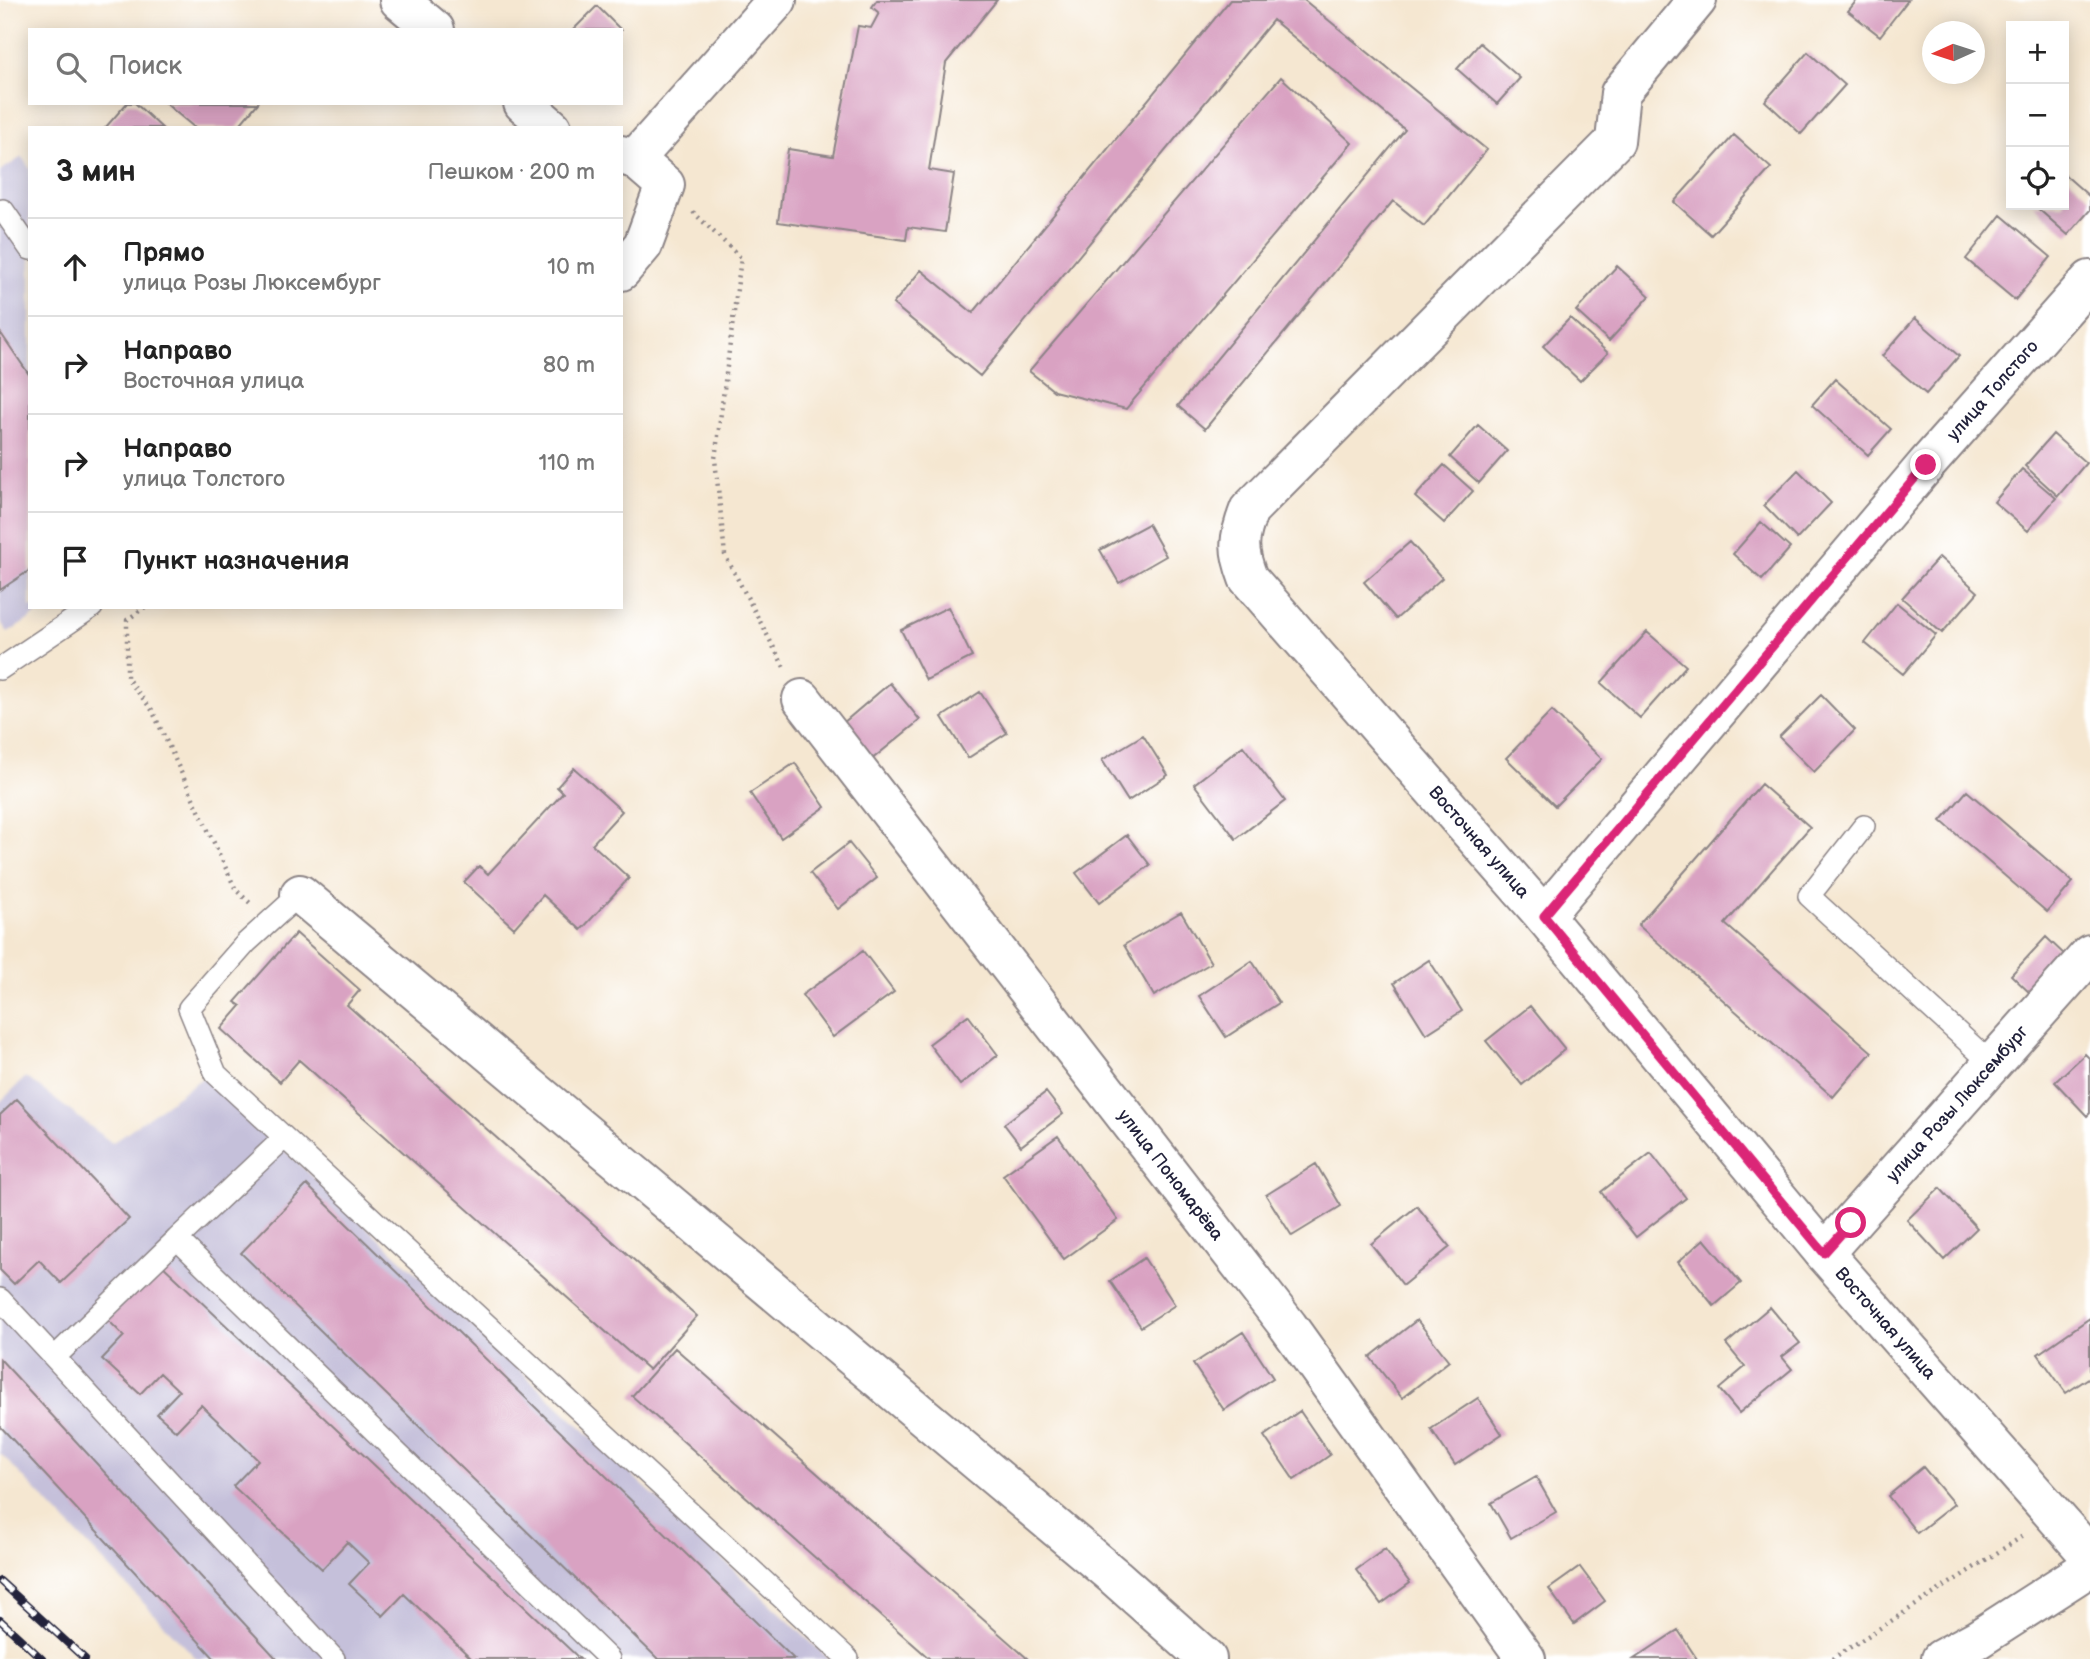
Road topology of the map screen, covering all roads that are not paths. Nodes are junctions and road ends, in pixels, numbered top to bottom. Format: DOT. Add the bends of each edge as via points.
graph roads {
  1 [pos="400,0"];
  2 [pos="777,0"];
  3 [pos="1697,0"];
  4 [pos="433,28"];
  5 [pos="525,105"];
  6 [pos="550,126"];
  7 [pos="628,157"];
  8 [pos="3,210"];
  9 [pos="28,246"];
  10 [pos="623,269"];
  11 [pos="2090,280"];
  12 [pos="89,609"];
  13 [pos="0,668"];
  14 [pos="802,699"];
  15 [pos="1864,826"];
  16 [pos="300,894"];
  17 [pos="1544,916"];
  18 [pos="2090,954"];
  19 [pos="1992,1064"];
  20 [pos="284,1138"];
  21 [pos="177,1239"];
  22 [pos="1824,1253"];
  23 [pos="0,1299"];
  24 [pos="55,1357"];
  25 [pos="2090,1556"];
  26 [pos="2090,1567"];
  27 [pos="1985,1649"];
  28 [pos="334,1659"];
  29 [pos="609,1659"];
  30 [pos="848,1659"];
  31 [pos="1207,1659"];
  32 [pos="1526,1659"];
  33 [pos="1941,1659"];
  1 -- 4 [label="street"];
  2 -- 7 [label="street"];
  3 -- 17 [label="street, Восточная улица" via="1620,93 1615,141 1249,510 1240,535 1240,555 1248,578"];
  5 -- 6 [label="street"];
  7 -- 10 [label="street" via="665,185 643,245"];
  8 -- 9 [label="lane"];
  11 -- 17 [label="street, улица Толстого" via="1926,465"];
  12 -- 13 [label="lane"];
  14 -- 32 [label="street, улица Пономарёва" via="1288,1326"];
  15 -- 19 [label="lane" via="1809,896"];
  16 -- 20 [label="lane" via="246,943 189,1007 215,1074"];
  16 -- 31 [label="street"];
  17 -- 22 [label="street, Восточная улица"];
  18 -- 19 [label="street, улица Розы Люксембург"];
  19 -- 22 [label="street, улица Розы Люксембург"];
  20 -- 21 [label="lane"];
  20 -- 30 [label="lane"];
  21 -- 24 [label="lane"];
  21 -- 29 [label="lane"];
  22 -- 25 [label="street, Восточная улица"];
  23 -- 24 [label="lane"];
  24 -- 28 [label="lane"];
  26 -- 27 [label="street"];
  27 -- 33 [label="street"];
}
